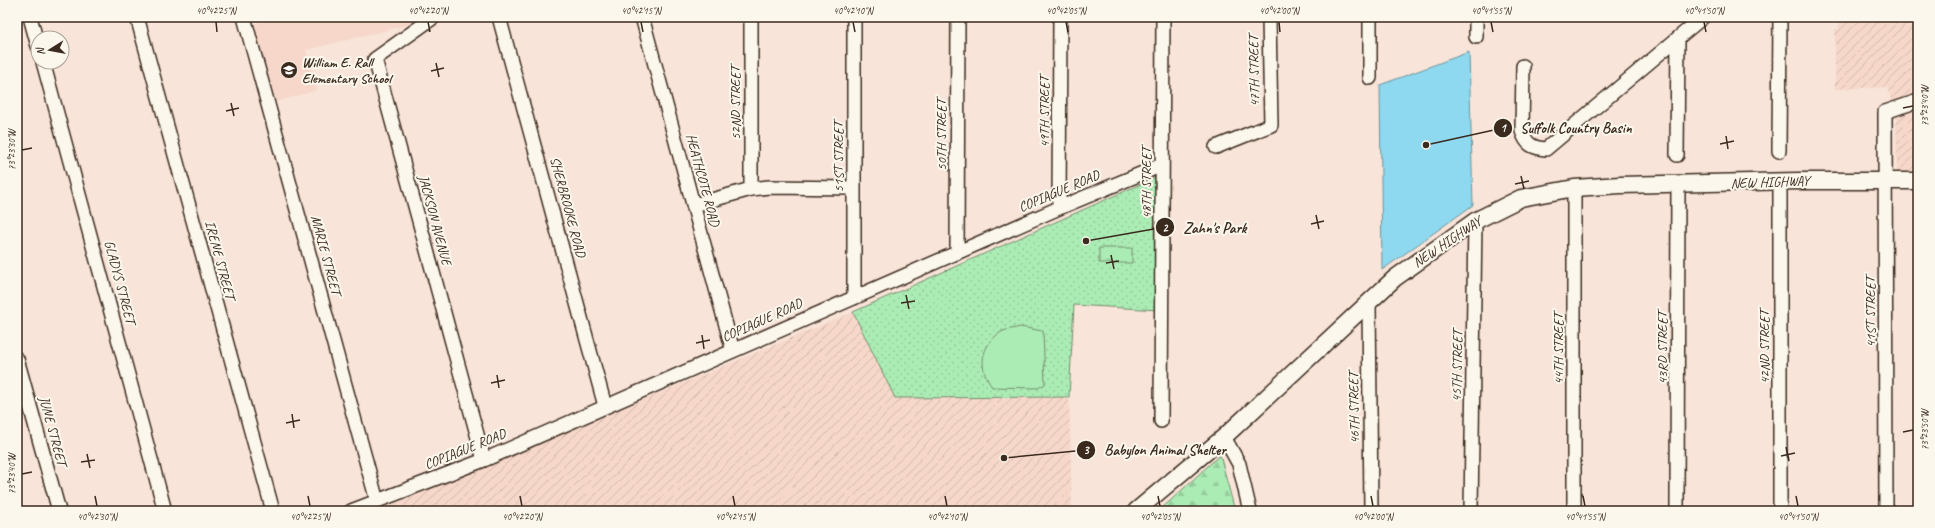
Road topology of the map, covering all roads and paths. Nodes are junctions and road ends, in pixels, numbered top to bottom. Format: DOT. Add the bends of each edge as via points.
graph roads {
  1 [pos="30,17"];
  2 [pos="137,17"];
  3 [pos="244,17"];
  4 [pos="434,17"];
  5 [pos="499,17"];
  6 [pos="642,17"];
  7 [pos="751,17"];
  8 [pos="854,17"];
  9 [pos="958,17"];
  10 [pos="1060,17"];
  11 [pos="1163,17"];
  12 [pos="1269,17"];
  13 [pos="1370,17"];
  14 [pos="1476,17"];
  15 [pos="1702,17"];
  16 [pos="1780,17"];
  17 [pos="34,30"];
  18 [pos="1476,37"];
  19 [pos="1678,38"];
  20 [pos="1523,66"];
  21 [pos="44,70"];
  22 [pos="1370,78"];
  23 [pos="1918,101"];
  24 [pos="1216,147"];
  25 [pos="1779,152"];
  26 [pos="1677,155"];
  27 [pos="1162,165"];
  28 [pos="1885,181"];
  29 [pos="1918,181"];
  30 [pos="1780,182"];
  31 [pos="1678,184"];
  32 [pos="854,188"];
  33 [pos="1574,188"];
  34 [pos="751,189"];
  35 [pos="694,206"];
  36 [pos="1060,208"];
  37 [pos="1475,221"];
  38 [pos="957,253"];
  39 [pos="854,298"];
  40 [pos="1369,304"];
  41 [pos="733,351"];
  42 [pos="17,360"];
  43 [pos="606,406"];
  44 [pos="1161,421"];
  45 [pos="1224,436"];
  46 [pos="484,460"];
  47 [pos="377,501"];
  48 [pos="59,511"];
  49 [pos="165,511"];
  50 [pos="273,511"];
  51 [pos="351,511"];
  52 [pos="1136,511"];
  53 [pos="1250,511"];
  54 [pos="1371,511"];
  55 [pos="1471,511"];
  56 [pos="1574,511"];
  57 [pos="1677,511"];
  58 [pos="1780,511"];
  59 [pos="1886,511"];
  1 -- 17 [label="street"];
  2 -- 50 [label="street, IRENE STREET"];
  3 -- 47 [label="street, MARIE STREET"];
  4 -- 46 [label="street, JACKSON AVENUE" via="375,59"];
  5 -- 43 [label="street, SHERBROOKE ROAD"];
  6 -- 35 [label="street, HEATHCOTE ROAD"];
  7 -- 34 [label="street, 52ND STREET"];
  8 -- 32 [label="street, 51ST STREET"];
  9 -- 38 [label="street, 50TH STREET"];
  10 -- 36 [label="street, 49TH STREET"];
  11 -- 27 [label="street, 48TH STREET"];
  12 -- 24 [label="street, 47TH STREET" via="1271,125"];
  13 -- 22 [label="street"];
  14 -- 18 [label="street"];
  15 -- 19 [label="street"];
  16 -- 25 [label="street"];
  19 -- 20 [label="street" via="1546,148 1530,145 1522,131"];
  19 -- 26 [label="street"];
  21 -- 49 [label="street, GLADYS STREET"];
  23 -- 28 [label="street, 41ST STREET" via="1885,112"];
  27 -- 36 [label="street, COPIAGUE ROAD"];
  27 -- 44 [label="street, 48TH STREET"];
  28 -- 29 [label="main road, NEW HIGHWAY"];
  28 -- 30 [label="main road, NEW HIGHWAY"];
  28 -- 59 [label="street, 41ST STREET"];
  30 -- 31 [label="main road, NEW HIGHWAY"];
  30 -- 58 [label="street, 42ND STREET"];
  31 -- 33 [label="main road, NEW HIGHWAY"];
  31 -- 57 [label="street, 43RD STREET"];
  32 -- 34 [label="street"];
  32 -- 39 [label="street, 51ST STREET"];
  33 -- 37 [label="main road, NEW HIGHWAY" via="1521,198"];
  33 -- 56 [label="street, 44TH STREET"];
  34 -- 35 [label="street"];
  35 -- 41 [label="street, HEATHCOTE ROAD"];
  36 -- 38 [label="street, COPIAGUE ROAD"];
  37 -- 40 [label="main road, NEW HIGHWAY" via="1395,278"];
  37 -- 55 [label="street, 45TH STREET"];
  38 -- 39 [label="street, COPIAGUE ROAD"];
  39 -- 41 [label="street, COPIAGUE ROAD"];
  40 -- 45 [label="main road, NEW HIGHWAY"];
  40 -- 54 [label="street, 46TH STREET"];
  41 -- 43 [label="street, COPIAGUE ROAD"];
  42 -- 48 [label="street, JUNE STREET"];
  43 -- 46 [label="street, COPIAGUE ROAD"];
  45 -- 52 [label="main road, NEW HIGHWAY"];
  45 -- 53 [label="street" via="1238,464"];
  46 -- 47 [label="street, COPIAGUE ROAD"];
  47 -- 51 [label="street, COPIAGUE ROAD"];
}
